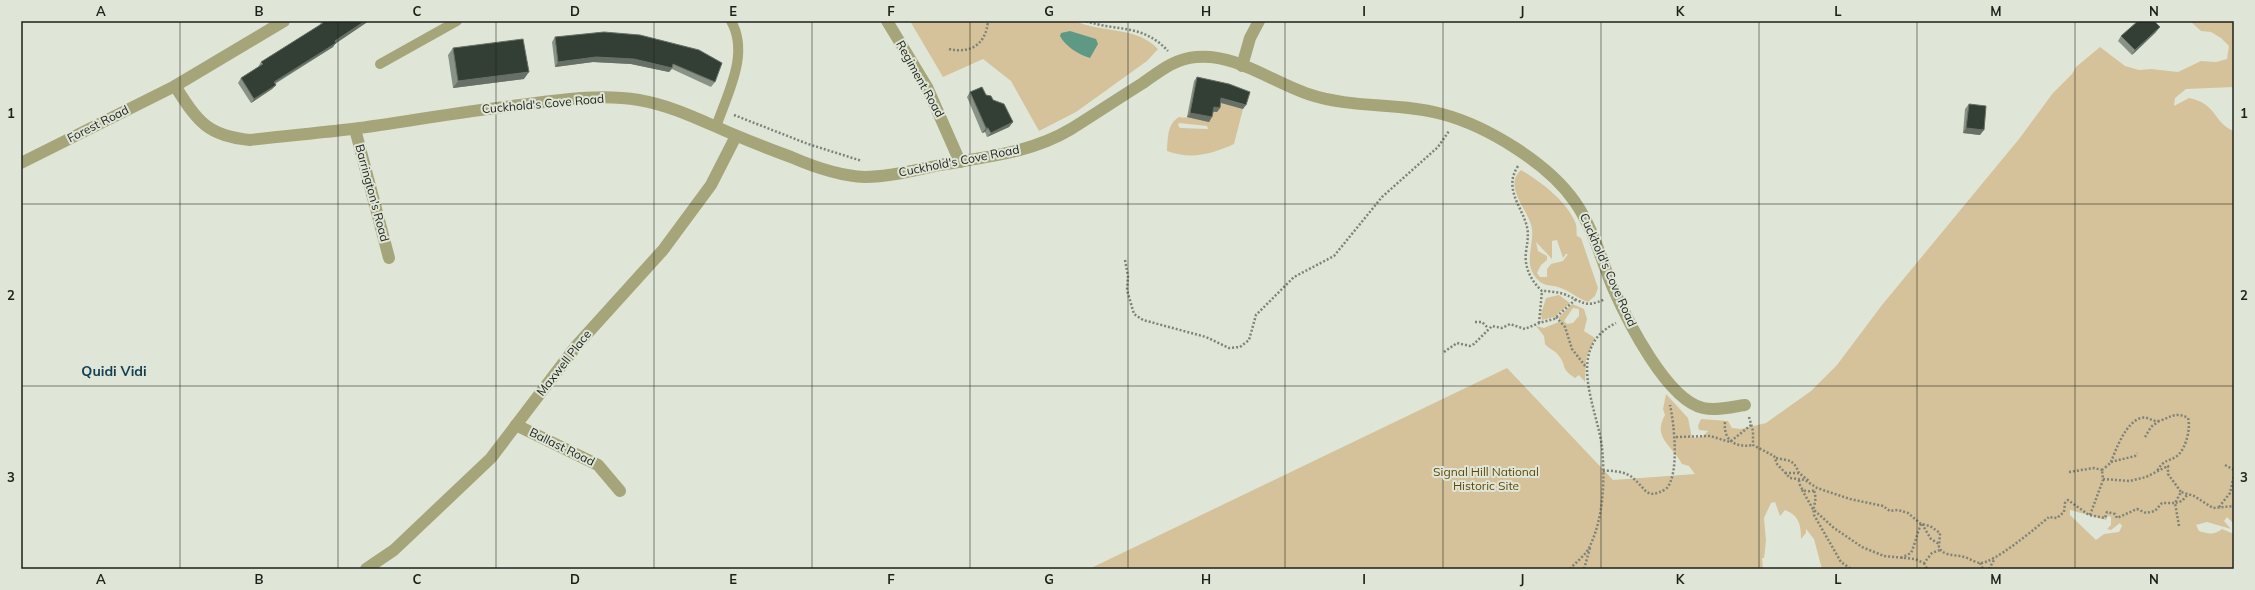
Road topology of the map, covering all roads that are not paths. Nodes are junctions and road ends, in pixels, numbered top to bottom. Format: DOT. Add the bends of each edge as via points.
graph roads {
  1 [pos="284,21"];
  2 [pos="457,21"];
  3 [pos="731,21"];
  4 [pos="887,21"];
  5 [pos="1259,21"];
  6 [pos="380,64"];
  7 [pos="1242,66"];
  8 [pos="175,86"];
  9 [pos="716,127"];
  10 [pos="355,128"];
  11 [pos="736,136"];
  12 [pos="960,162"];
  13 [pos="21,163"];
  14 [pos="389,258"];
  15 [pos="1745,405"];
  16 [pos="516,425"];
  17 [pos="620,491"];
  18 [pos="366,569"];
  1 -- 8 [label="street, Forest Road"];
  2 -- 6 [label="lane"];
  3 -- 9 [label="lane" via="736,30 739,53"];
  4 -- 12 [label="street, Regiment Road" via="927,87"];
  5 -- 7 [label="street" via="1250,38"];
  7 -- 12 [label="street, Cuckhold's Cove Road" via="1216,58 1177,60 1070,130 1048,141 1022,150"];
  7 -- 15 [label="street, Cuckhold's Cove Road" via="1309,95 1339,103 1423,110 1457,119 1495,135 1560,185 1577,204 1588,222 1628,318 1654,362 1678,393 1701,408"];
  8 -- 10 [label="street, Cuckhold's Cove Road" via="206,127 216,134 233,139 250,140"];
  8 -- 13 [label="street, Forest Road"];
  9 -- 10 [label="street, Cuckhold's Cove Road" via="701,119 656,104 638,100 586,97"];
  9 -- 11 [label="street, Cuckhold's Cove Road"];
  10 -- 14 [label="street, Barrington's Road"];
  11 -- 12 [label="street, Cuckhold's Cove Road" via="812,166 850,176 886,175"];
  11 -- 16 [label="street, Maxwell Place" via="711,185 663,250 577,345"];
  16 -- 17 [label="street, Ballast Road" via="598,465"];
  16 -- 18 [label="street, Maxwell Place" via="491,458 394,550"];
}
